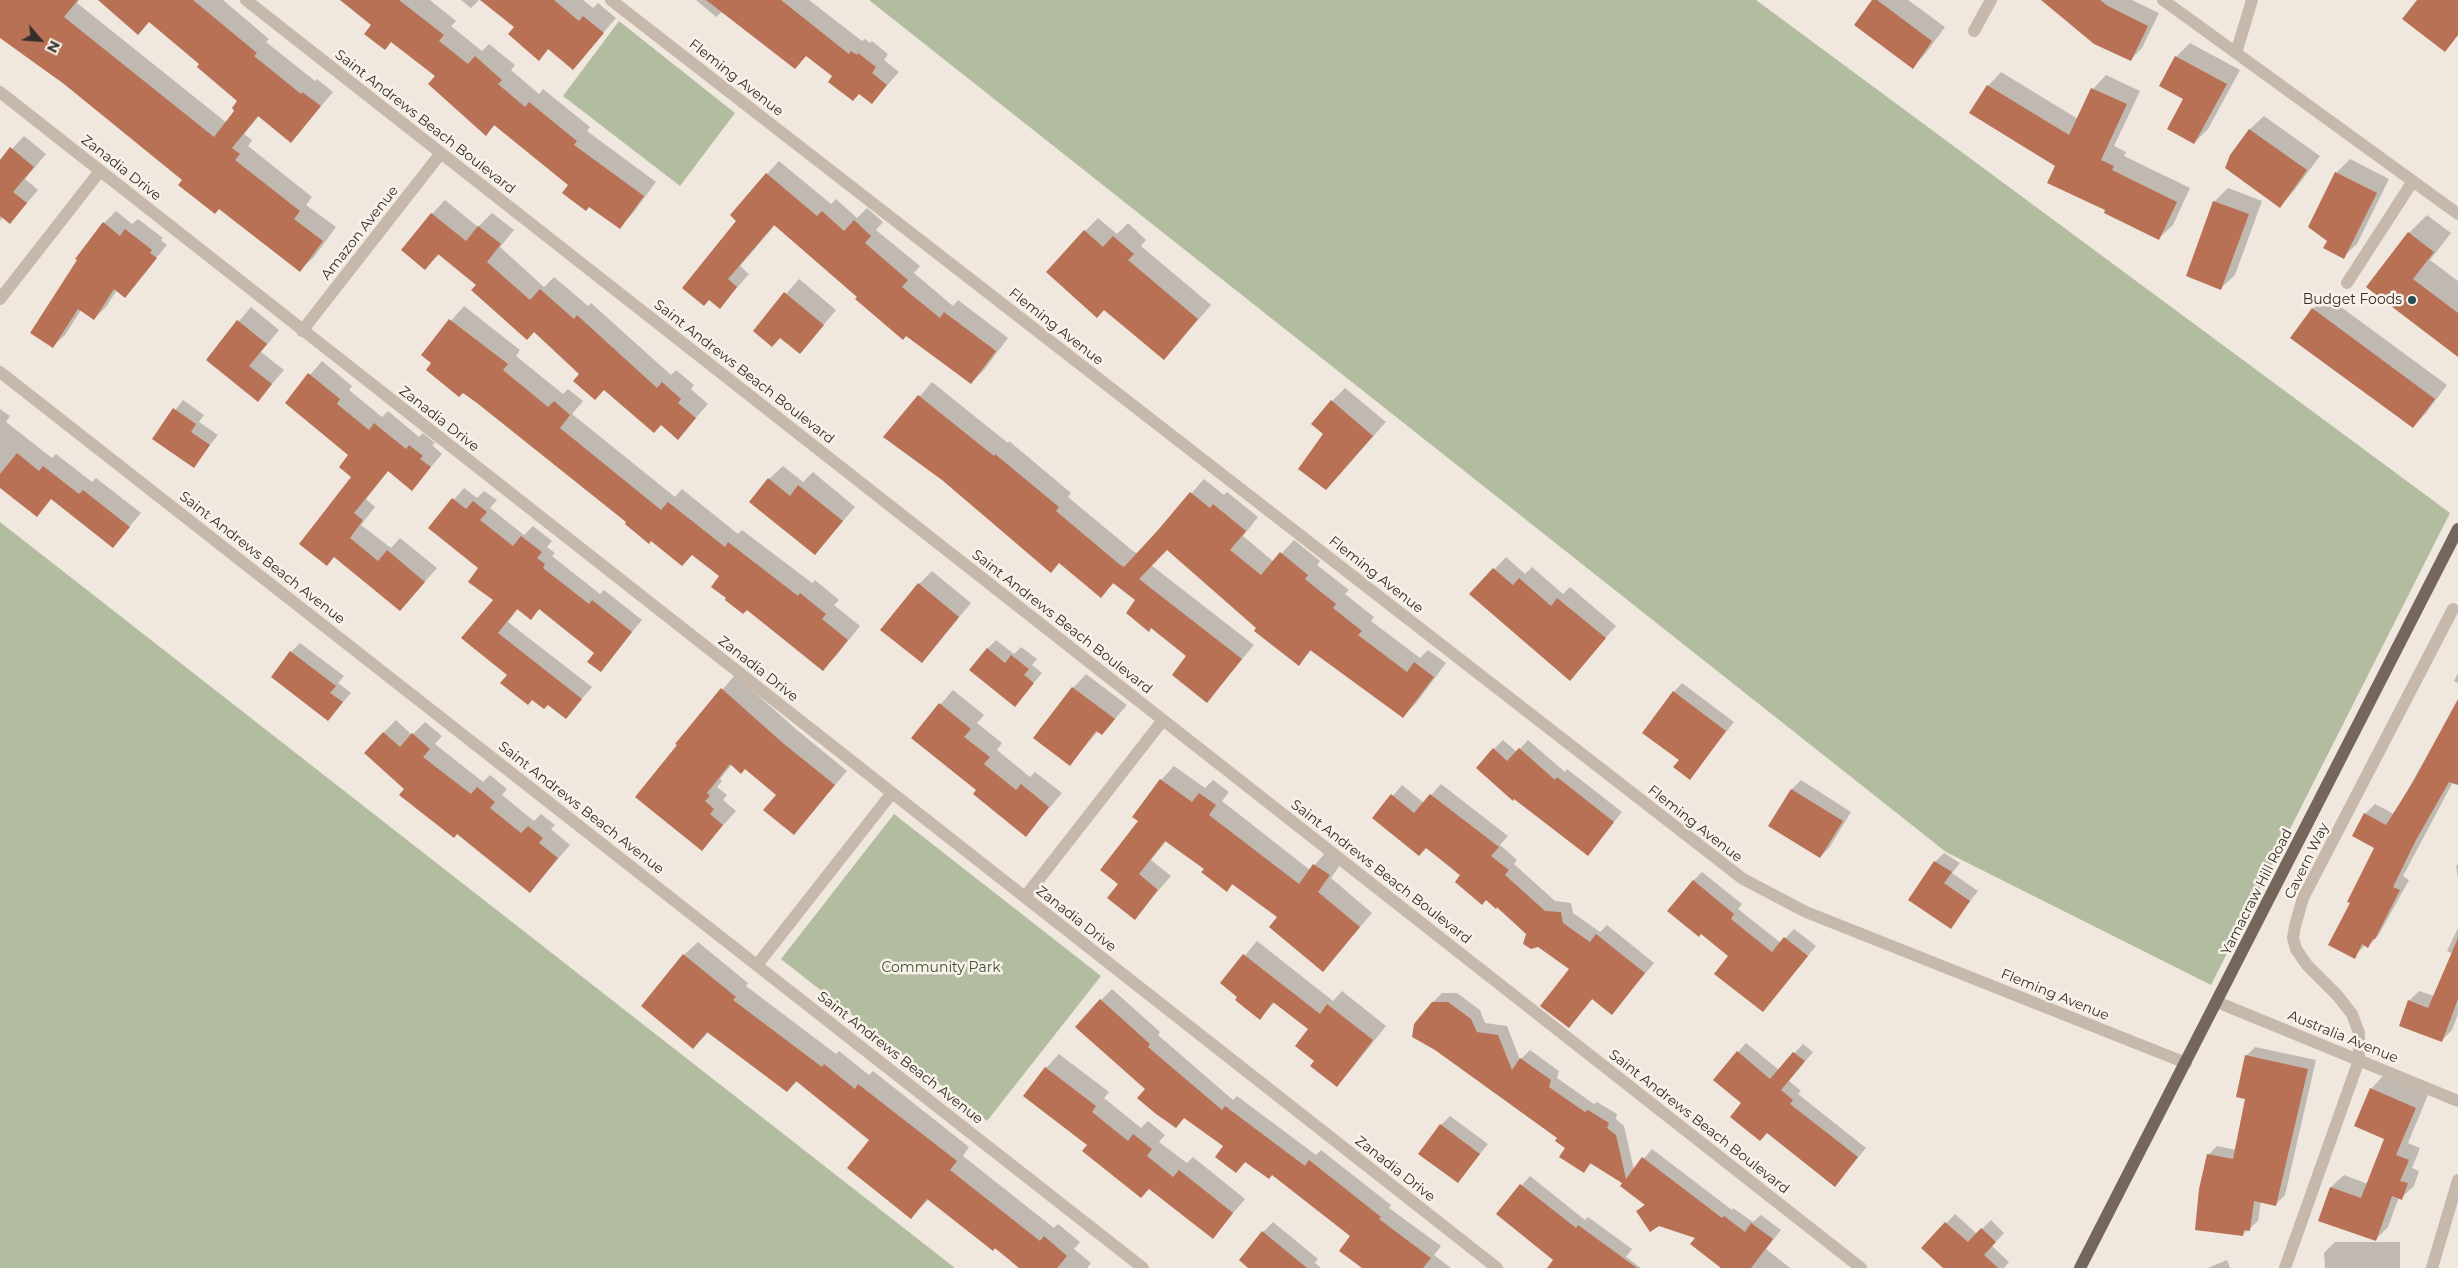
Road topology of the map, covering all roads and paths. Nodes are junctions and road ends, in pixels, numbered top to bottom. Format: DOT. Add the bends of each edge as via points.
graph roads {
  1 [pos="246,0"];
  2 [pos="611,0"];
  3 [pos="1991,0"];
  4 [pos="2163,0"];
  5 [pos="2252,0"];
  6 [pos="1974,31"];
  7 [pos="2236,53"];
  8 [pos="0,92"];
  9 [pos="441,153"];
  10 [pos="100,171"];
  11 [pos="2413,181"];
  12 [pos="2458,214"];
  13 [pos="2346,283"];
  14 [pos="0,299"];
  15 [pos="302,331"];
  16 [pos="0,372"];
  17 [pos="2458,529"];
  18 [pos="2454,609"];
  19 [pos="1163,720"];
  20 [pos="892,793"];
  21 [pos="1025,897"];
  22 [pos="758,965"];
  23 [pos="2217,1002"];
  24 [pos="2359,1060"];
  25 [pos="2186,1063"];
  26 [pos="2458,1101"];
  27 [pos="2458,1180"];
  28 [pos="1143,1268"];
  29 [pos="1497,1268"];
  30 [pos="1861,1268"];
  31 [pos="2080,1268"];
  32 [pos="2285,1268"];
  33 [pos="2432,1268"];
  1 -- 9 [label="street, Saint Andrews Beach Boulevard"];
  2 -- 25 [label="street, Fleming Avenue" via="1742,879 1806,912"];
  3 -- 6 [label="street"];
  4 -- 7 [label="street"];
  5 -- 7 [label="street"];
  7 -- 11 [label="street"];
  8 -- 10 [label="street, Zanadia Drive"];
  9 -- 15 [label="street, Amazon Avenue"];
  9 -- 19 [label="street, Saint Andrews Beach Boulevard"];
  10 -- 14 [label="street"];
  10 -- 15 [label="street, Zanadia Drive"];
  11 -- 12 [label="street"];
  11 -- 13 [label="street"];
  15 -- 20 [label="street, Zanadia Drive"];
  16 -- 22 [label="street, Saint Andrews Beach Avenue"];
  17 -- 23 [label="main road, Yamacraw Hill Road"];
  18 -- 24 [label="street, Cavern Way" via="2303,898 2295,926 2293,938 2296,949 2352,1014 2359,1033"];
  19 -- 21 [label="street"];
  19 -- 30 [label="street, Saint Andrews Beach Boulevard"];
  20 -- 21 [label="street, Zanadia Drive"];
  20 -- 22 [label="street"];
  21 -- 29 [label="street, Zanadia Drive"];
  22 -- 28 [label="street, Saint Andrews Beach Avenue"];
  23 -- 24 [label="street, Australia Avenue"];
  23 -- 25 [label="main road, Yamacraw Hill Road"];
  24 -- 26 [label="street, Australia Avenue"];
  24 -- 32 [label="street, Cavern Way"];
  25 -- 31 [label="main road, Yamacraw Hill Road"];
  27 -- 33 [label="street"];
}
